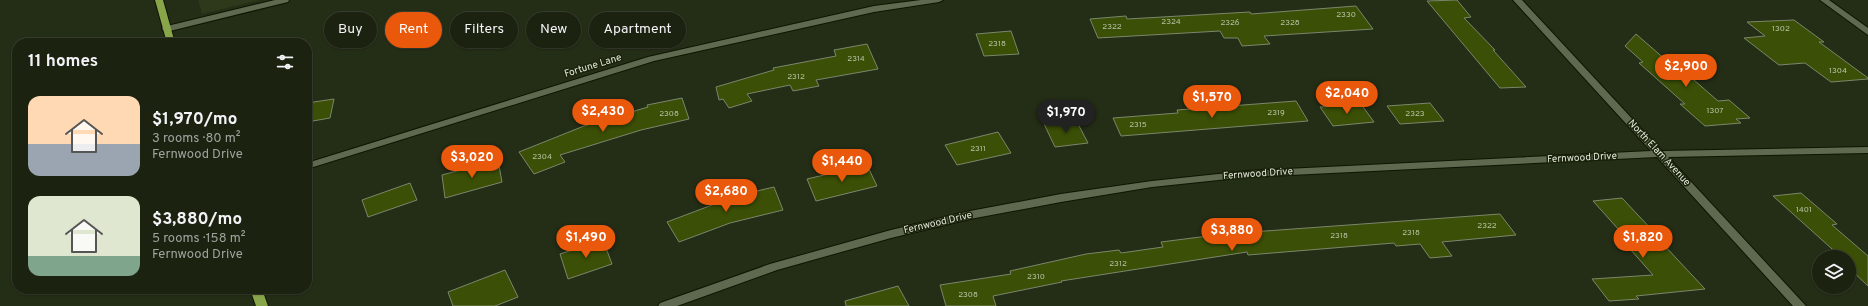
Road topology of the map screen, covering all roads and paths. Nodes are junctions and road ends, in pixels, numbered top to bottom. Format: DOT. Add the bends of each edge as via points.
graph roads {
  1 [pos="159,0"];
  2 [pos="285,0"];
  3 [pos="939,0"];
  4 [pos="1517,0"];
  5 [pos="1824,0"];
  6 [pos="166,29"];
  7 [pos="1868,32"];
  8 [pos="169,38"];
  9 [pos="1868,150"];
  10 [pos="1660,154"];
  11 [pos="312,164"];
  12 [pos="258,294"];
  13 [pos="262,306"];
  14 [pos="664,306"];
  15 [pos="1800,306"];
  1 -- 6 [label="main road"];
  2 -- 6 [label="street"];
  3 -- 11 [label="street, Fortune Lane" via="874,9 651,59"];
  4 -- 10 [label="street, North Elam Avenue"];
  5 -- 7 [label="street"];
  6 -- 8 [label="main road"];
  9 -- 10 [label="street, Fernwood Drive"];
  10 -- 14 [label="street, Fernwood Drive" via="1247,174 1152,184 970,215 884,236 774,267"];
  10 -- 15 [label="street, North Elam Avenue"];
  12 -- 13 [label="main road"];
}
